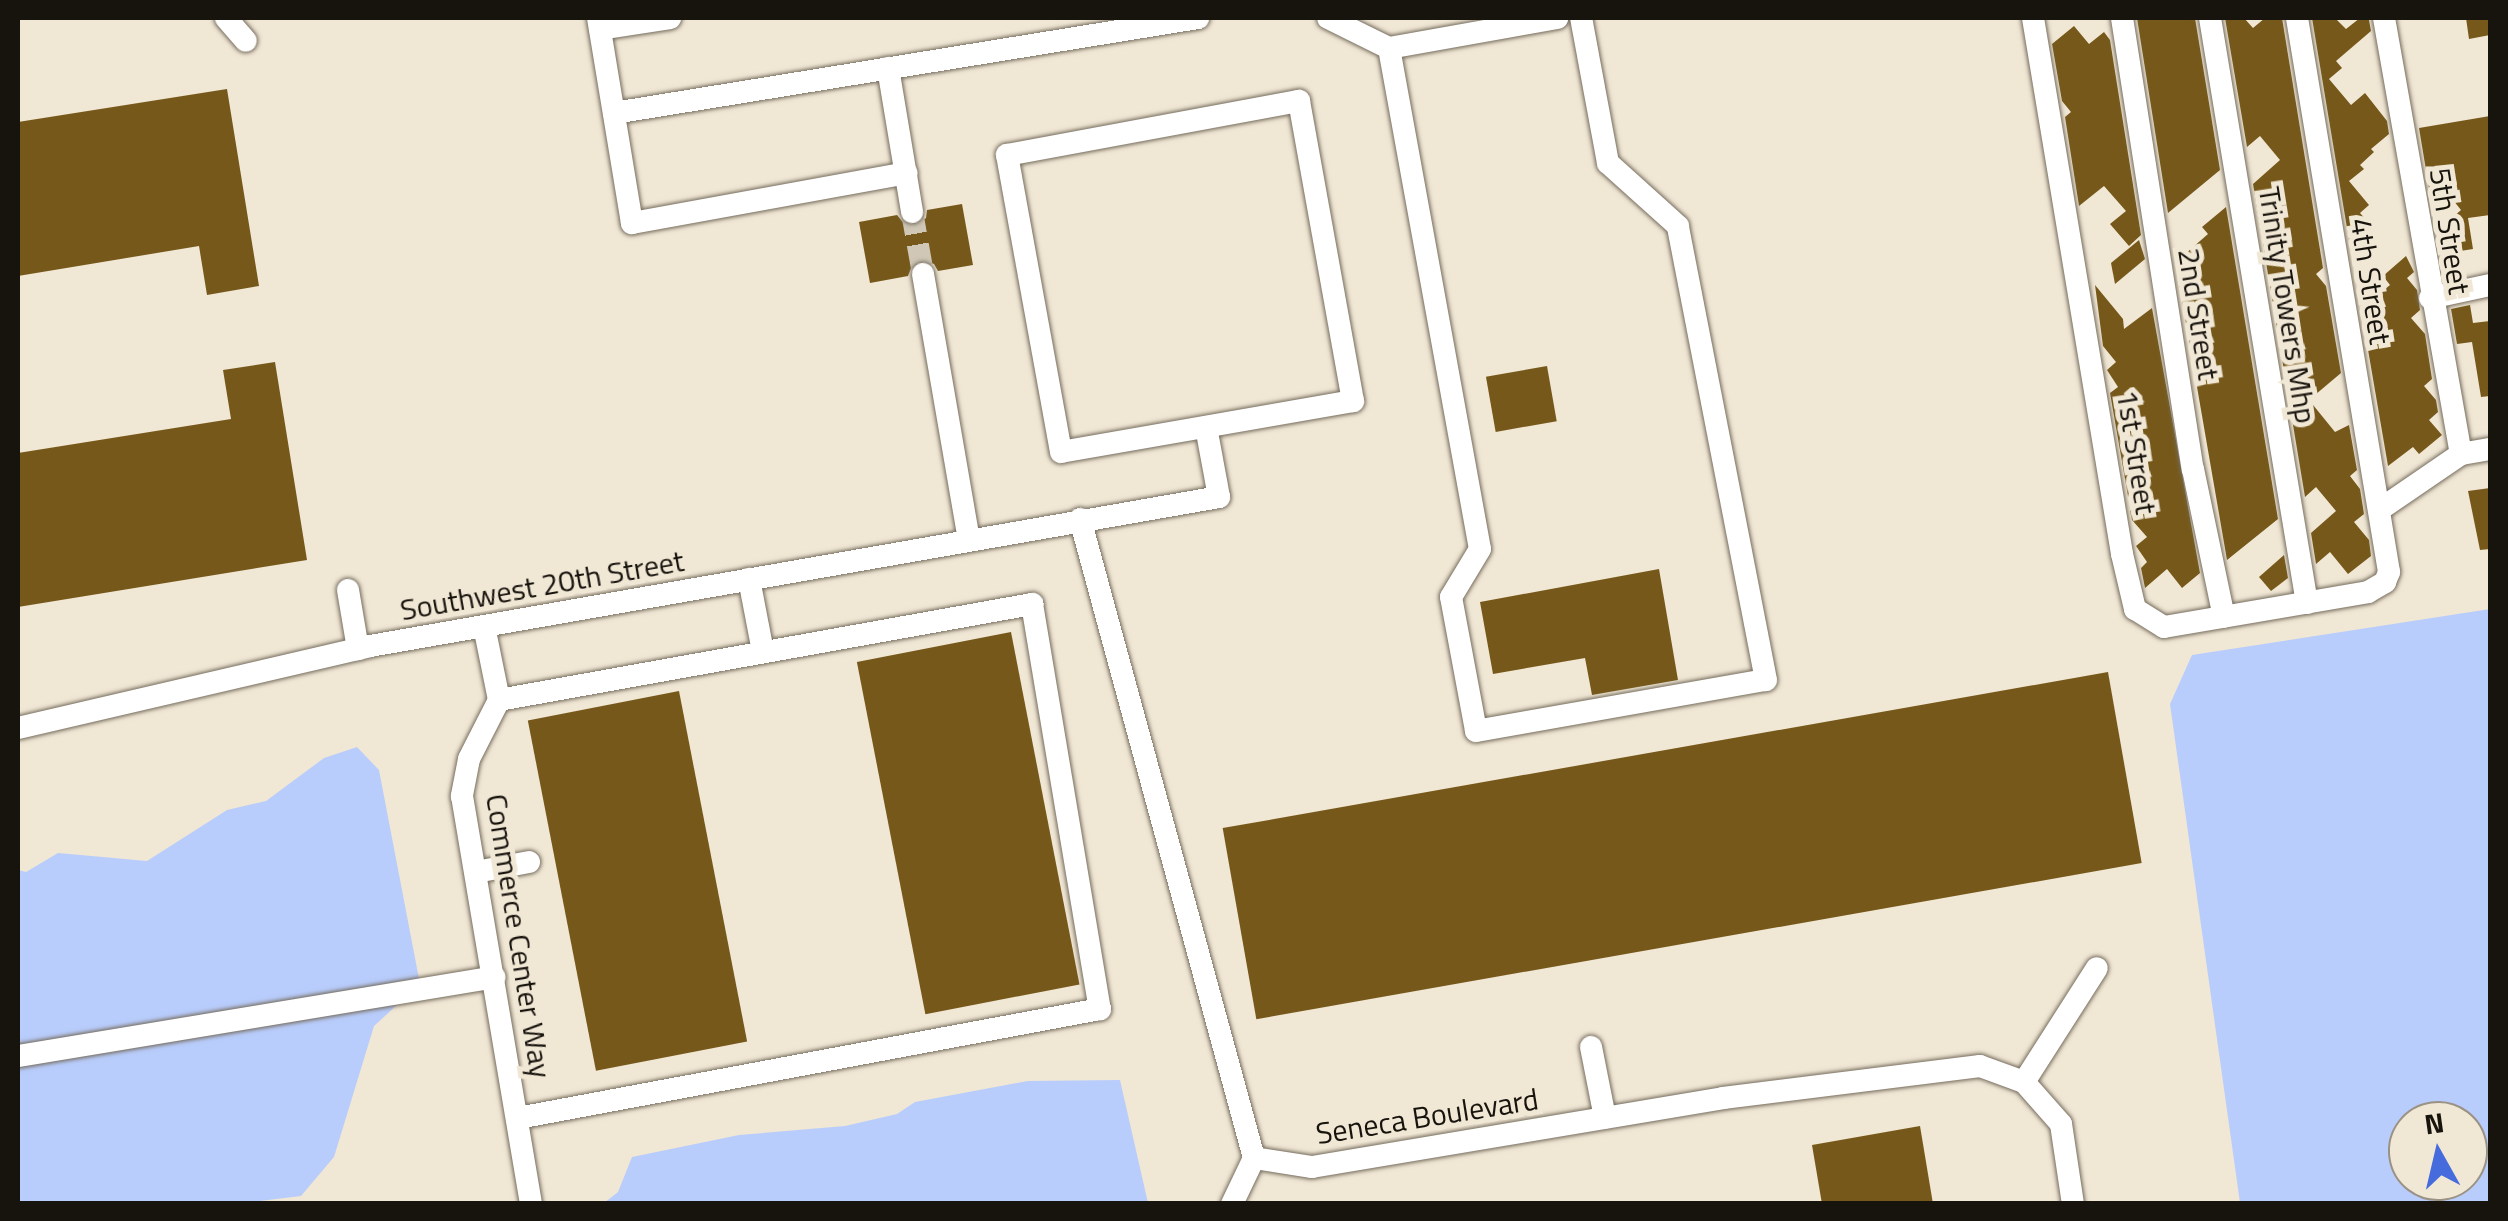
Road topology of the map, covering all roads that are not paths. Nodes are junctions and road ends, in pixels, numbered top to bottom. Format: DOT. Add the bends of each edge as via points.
graph roads {
  1 [pos="226,18"];
  2 [pos="670,18"];
  3 [pos="1198,18"];
  4 [pos="1328,18"];
  5 [pos="1556,18"];
  6 [pos="1581,18"];
  7 [pos="2033,18"];
  8 [pos="2122,18"];
  9 [pos="2210,18"];
  10 [pos="2297,18"];
  11 [pos="2384,18"];
  12 [pos="1166,20"];
  13 [pos="599,24"];
  14 [pos="246,41"];
  15 [pos="1389,48"];
  16 [pos="888,68"];
  17 [pos="614,113"];
  18 [pos="906,174"];
  19 [pos="912,212"];
  20 [pos="923,274"];
  21 [pos="2490,285"];
  22 [pos="2430,298"];
  23 [pos="1206,427"];
  24 [pos="2490,449"];
  25 [pos="2460,454"];
  26 [pos="2379,510"];
  27 [pos="1080,519"];
  28 [pos="970,539"];
  29 [pos="2387,553"];
  30 [pos="749,578"];
  31 [pos="348,590"];
  32 [pos="2307,603"];
  33 [pos="2224,618"];
  34 [pos="484,626"];
  35 [pos="358,649"];
  36 [pos="763,652"];
  37 [pos="499,700"];
  38 [pos="18,728"];
  39 [pos="528,862"];
  40 [pos="476,872"];
  41 [pos="2097,968"];
  42 [pos="494,977"];
  43 [pos="1591,1047"];
  44 [pos="18,1056"];
  45 [pos="2024,1082"];
  46 [pos="518,1118"];
  47 [pos="1605,1118"];
  48 [pos="1254,1158"];
  49 [pos="531,1204"];
  50 [pos="1232,1204"];
  51 [pos="2074,1204"];
  1 -- 14 [label="street"];
  2 -- 13 [label="street"];
  3 -- 12 [label="street"];
  4 -- 15 [label="street"];
  5 -- 15 [label="street"];
  6 -- 15 [label="street" via="1608,163 1678,226 1766,680 1476,731 1451,598 1480,550"];
  7 -- 33 [label="street, 1st Street" via="2135,610 2164,627"];
  8 -- 33 [label="street, 2nd Street" via="2193,469"];
  9 -- 32 [label="street, Trinity Towers Mhp"];
  10 -- 26 [label="street, 4th Street"];
  11 -- 22 [label="street, 5th Street"];
  12 -- 16 [label="street"];
  13 -- 17 [label="street"];
  16 -- 17 [label="street"];
  16 -- 18 [label="street"];
  17 -- 18 [label="street" via="632,223"];
  18 -- 19 [label="street"];
  20 -- 28 [label="street"];
  21 -- 22 [label="street"];
  22 -- 25 [label="street, 5th Street"];
  23 -- 23 [label="street" via="1353,402 1299,102 1006,155 1061,452"];
  23 -- 27 [label="street, Southwest 20th Street" via="1219,497"];
  24 -- 25 [label="street"];
  25 -- 26 [label="street"];
  26 -- 29 [label="street, 4th Street"];
  27 -- 28 [label="street, Southwest 20th Street"];
  27 -- 48 [label="street"];
  28 -- 30 [label="street, Southwest 20th Street"];
  29 -- 32 [label="street, 1st Street" via="2388,572 2377,588"];
  30 -- 34 [label="street, Southwest 20th Street"];
  30 -- 36 [label="street"];
  31 -- 35 [label="street"];
  32 -- 33 [label="street, 1st Street"];
  34 -- 35 [label="street, Southwest 20th Street"];
  34 -- 37 [label="street"];
  35 -- 38 [label="street, Southwest 20th Street"];
  36 -- 37 [label="street"];
  36 -- 46 [label="street" via="1032,604 1100,1009"];
  37 -- 40 [label="street, Commerce Center Way" via="468,758 462,796"];
  39 -- 40 [label="street"];
  40 -- 42 [label="street, Commerce Center Way"];
  41 -- 45 [label="street"];
  42 -- 44 [label="street"];
  42 -- 46 [label="street, Commerce Center Way"];
  43 -- 47 [label="street"];
  45 -- 47 [label="street, Seneca Boulevard" via="1980,1066"];
  45 -- 51 [label="street" via="2060,1124"];
  46 -- 49 [label="street, Commerce Center Way"];
  47 -- 48 [label="street, Seneca Boulevard" via="1312,1167"];
  48 -- 50 [label="street"];
}
